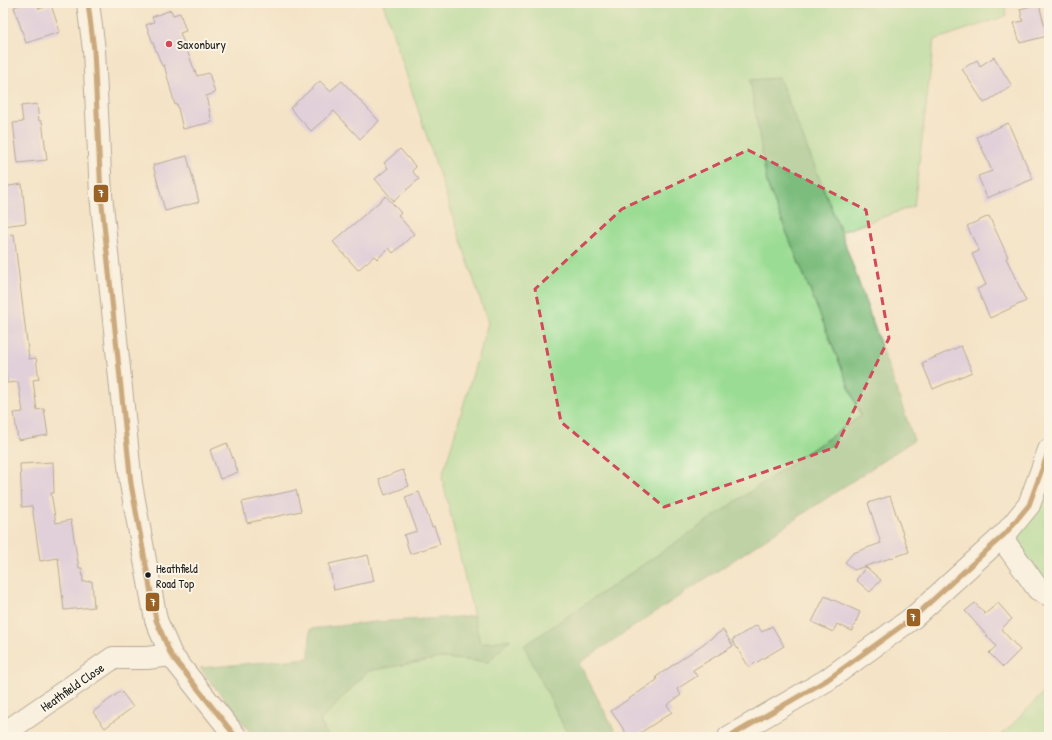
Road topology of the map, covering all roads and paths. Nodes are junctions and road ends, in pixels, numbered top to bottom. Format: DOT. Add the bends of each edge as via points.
graph roads {
  1 [pos="88,3"];
  2 [pos="1049,450"];
  3 [pos="1001,537"];
  4 [pos="1049,596"];
  5 [pos="171,655"];
  6 [pos="3,734"];
  7 [pos="236,737"];
  8 [pos="729,737"];
  1 -- 5 [label="street" via="94,50 100,195 131,484 156,620"];
  2 -- 3 [label="street" via="1029,505"];
  3 -- 4 [label="street" via="1038,590"];
  3 -- 8 [label="street" via="914,617 827,680"];
  5 -- 6 [label="street, Heathfield Close" via="113,658"];
  5 -- 7 [label="street"];
}
